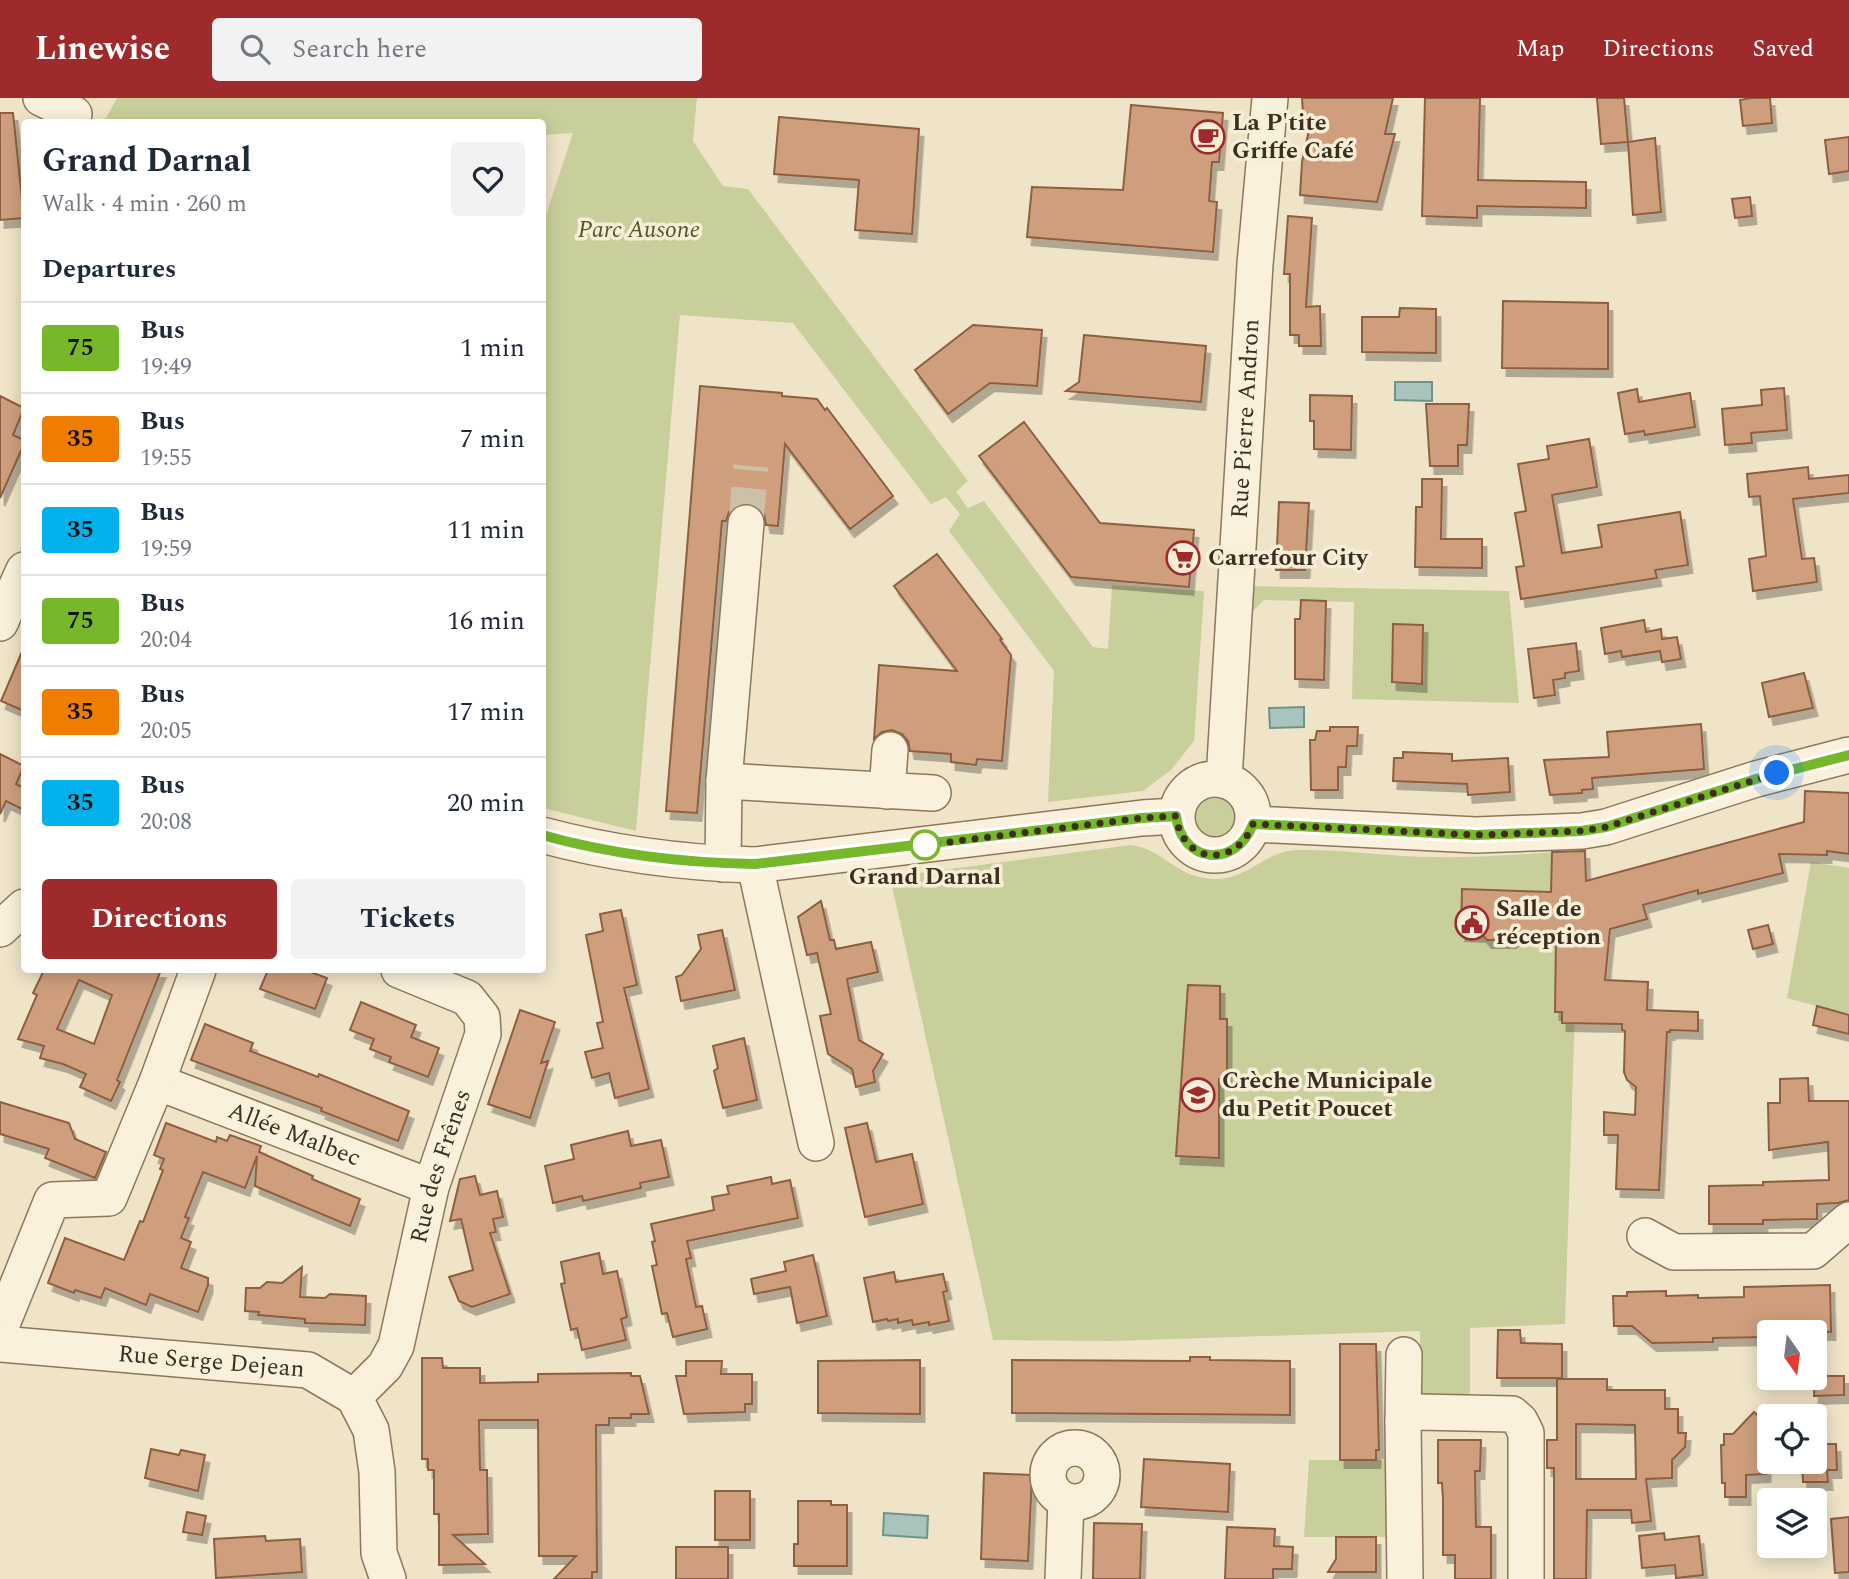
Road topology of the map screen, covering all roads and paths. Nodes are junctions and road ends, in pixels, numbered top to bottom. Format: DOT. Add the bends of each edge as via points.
graph roads {
  1 [pos="41,98"];
  2 [pos="1270,98"];
  3 [pos="77,112"];
  4 [pos="746,523"];
  5 [pos="21,576"];
  6 [pos="1,619"];
  7 [pos="890,750"];
  8 [pos="1849,755"];
  9 [pos="1224,780"];
  10 [pos="724,781"];
  11 [pos="887,791"];
  12 [pos="933,793"];
  13 [pos="1176,816"];
  14 [pos="1253,824"];
  15 [pos="546,836"];
  16 [pos="739,864"];
  17 [pos="21,906"];
  18 [pos="21,908"];
  19 [pos="0,917"];
  20 [pos="0,929"];
  21 [pos="197,973"];
  22 [pos="406,973"];
  23 [pos="157,1082"];
  24 [pos="816,1143"];
  25 [pos="431,1187"];
  26 [pos="1849,1220"];
  27 [pos="1646,1236"];
  28 [pos="0,1329"];
  29 [pos="0,1344"];
  30 [pos="1404,1356"];
  31 [pos="354,1397"];
  32 [pos="1403,1422"];
  33 [pos="1066,1501"];
  34 [pos="388,1579"];
  35 [pos="1063,1579"];
  36 [pos="1405,1579"];
  37 [pos="1526,1579"];
  1 -- 3 [label="street"];
  2 -- 9 [label="street, Rue Pierre Andron" via="1255,264"];
  4 -- 10 [label="street"];
  5 -- 6 [label="street"];
  7 -- 11 [label="street"];
  8 -- 14 [label="street" via="1581,831 1476,835"];
  9 -- 13 [label="street" via="1191,787"];
  9 -- 14 [label="street" via="1235,784 1250,801"];
  10 -- 11 [label="street"];
  10 -- 16 [label="street"];
  11 -- 12 [label="street"];
  13 -- 14 [label="street" via="1189,846 1209,855 1232,852 1242,845"];
  13 -- 16 [label="street"];
  15 -- 16 [label="street" via="580,845"];
  16 -- 24 [label="street"];
  17 -- 19 [label="street"];
  18 -- 20 [label="street"];
  21 -- 23 [label="street"];
  22 -- 25 [label="street, Rue des Frênes" via="467,998 482,1017 483,1034"];
  23 -- 25 [label="street, Allée Malbec"];
  23 -- 28 [label="street" via="109,1198 52,1200"];
  25 -- 31 [label="street, Rue des Frênes" via="396,1346 386,1366"];
  26 -- 27 [label="street" via="1813,1251 1674,1252"];
  29 -- 31 [label="street, Rue Serge Dejean" via="308,1370"];
  30 -- 32 [label="street"];
  31 -- 34 [label="street" via="371,1430 379,1553"];
  32 -- 36 [label="street"];
  32 -- 37 [label="street" via="1418,1412 1512,1414 1520,1421 1526,1433"];
  33 -- 35 [label="street"];
}
